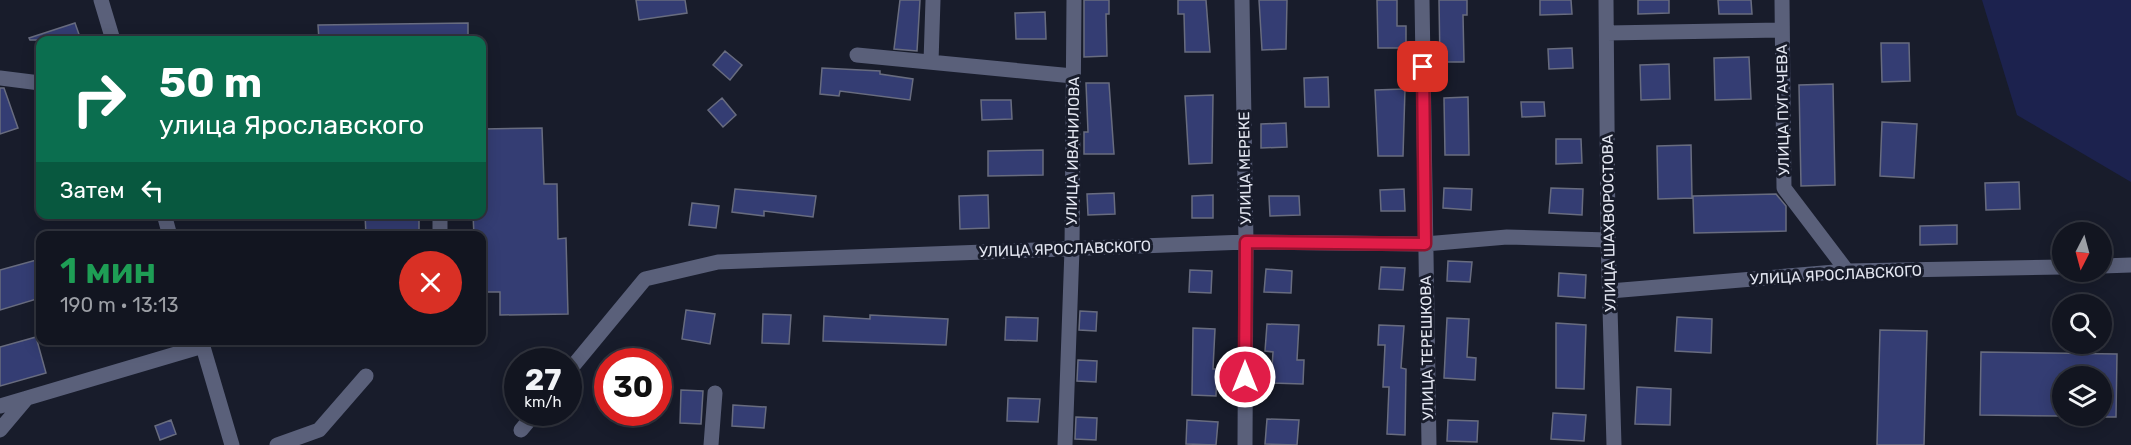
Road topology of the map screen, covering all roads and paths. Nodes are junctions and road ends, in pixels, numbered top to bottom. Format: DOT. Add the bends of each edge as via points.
graph roads {
  1 [pos="101,0"];
  2 [pos="933,0"];
  3 [pos="1074,0"];
  4 [pos="1242,0"];
  5 [pos="1422,0"];
  6 [pos="1606,0"];
  7 [pos="1782,0"];
  8 [pos="1782,30"];
  9 [pos="1607,33"];
  10 [pos="112,36"];
  11 [pos="857,55"];
  12 [pos="931,62"];
  13 [pos="1073,76"];
  14 [pos="0,78"];
  15 [pos="36,82"];
  16 [pos="1608,240"];
  17 [pos="1246,242"];
  18 [pos="1425,244"];
  19 [pos="1072,249"];
  20 [pos="2112,266"];
  21 [pos="2131,266"];
  22 [pos="2052,267"];
  23 [pos="1848,271"];
  24 [pos="1610,291"];
  25 [pos="196,345"];
  26 [pos="203,345"];
  27 [pos="582,355"];
  28 [pos="366,376"];
  29 [pos="715,393"];
  30 [pos="28,398"];
  31 [pos="0,406"];
  32 [pos="524,426"];
  33 [pos="0,430"];
  34 [pos="521,430"];
  35 [pos="232,445"];
  36 [pos="277,445"];
  37 [pos="711,445"];
  38 [pos="1065,445"];
  39 [pos="1245,445"];
  40 [pos="1429,445"];
  41 [pos="1614,445"];
  1 -- 10 [label="street"];
  2 -- 12 [label="street"];
  3 -- 13 [label="street, УЛИЦА ИВАНИЛОВА"];
  4 -- 17 [label="street, УЛИЦА МЕРЕКЕ"];
  5 -- 18 [label="street, УЛИЦА ТЕРЕШКОВА"];
  6 -- 9 [label="street, УЛИЦА ШАХВОРОСТОВА"];
  7 -- 8 [label="street, УЛИЦА ПУГАЧЕВА"];
  8 -- 9 [label="street"];
  8 -- 23 [label="street, УЛИЦА ПУГАЧЕВА" via="1784,188"];
  9 -- 16 [label="street, УЛИЦА ШАХВОРОСТОВА"];
  11 -- 12 [label="street"];
  12 -- 13 [label="street"];
  13 -- 19 [label="street, УЛИЦА ИВАНИЛОВА"];
  14 -- 15 [label="street"];
  16 -- 18 [label="street, УЛИЦА ЯРОСЛАВСКОГО" via="1507,237"];
  16 -- 24 [label="street, УЛИЦА ШАХВОРОСТОВА"];
  17 -- 18 [label="street, УЛИЦА ЯРОСЛАВСКОГО"];
  17 -- 19 [label="street, УЛИЦА ЯРОСЛАВСКОГО"];
  17 -- 39 [label="street, УЛИЦА МЕРЕКЕ"];
  18 -- 40 [label="street, УЛИЦА ТЕРЕШКОВА"];
  19 -- 27 [label="street, УЛИЦА ЯРОСЛАВСКОГО" via="718,262 645,279"];
  19 -- 38 [label="street, УЛИЦА ИВАНИЛОВА"];
  20 -- 21 [label="street"];
  22 -- 23 [label="street, УЛИЦА ЯРОСЛАВСКОГО"];
  23 -- 24 [label="street, УЛИЦА ЯРОСЛАВСКОГО"];
  24 -- 41 [label="street, УЛИЦА ШАХВОРОСТОВА"];
  25 -- 30 [label="street"];
  26 -- 35 [label="street"];
  28 -- 36 [label="street" via="319,430"];
  29 -- 37 [label="street"];
  30 -- 31 [label="street"];
  30 -- 33 [label="street"];
  32 -- 34 [label="street"];
}
